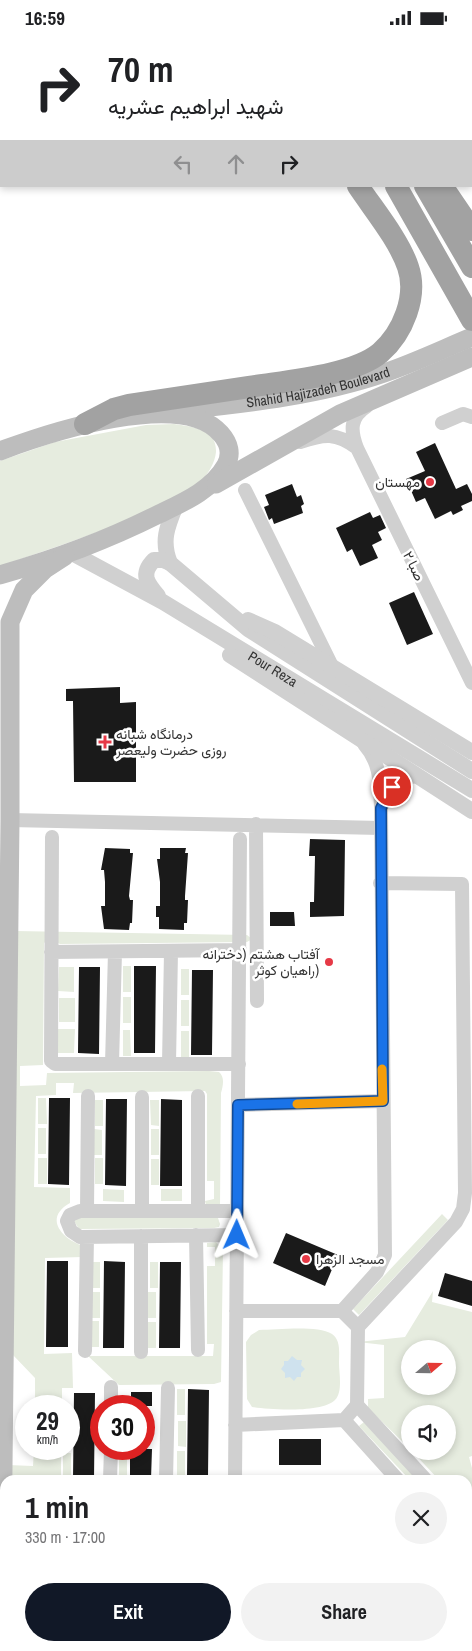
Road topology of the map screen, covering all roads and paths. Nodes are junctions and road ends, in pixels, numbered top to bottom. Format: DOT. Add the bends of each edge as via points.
graph roads {
  1 [pos="359,187"];
  2 [pos="397,187"];
  3 [pos="426,187"];
  4 [pos="443,187"];
  5 [pos="472,230"];
  6 [pos="472,267"];
  7 [pos="472,320"];
  8 [pos="472,337"];
  9 [pos="472,357"];
  10 [pos="380,397"];
  11 [pos="156,413"];
  12 [pos="472,417"];
  13 [pos="442,423"];
  14 [pos="85,424"];
  15 [pos="357,448"];
  16 [pos="0,451"];
  17 [pos="274,451"];
  18 [pos="245,490"];
  19 [pos="201,492"];
  20 [pos="176,505"];
  21 [pos="68,554"];
  22 [pos="170,563"];
  23 [pos="0,575"];
  24 [pos="163,602"];
  25 [pos="224,609"];
  26 [pos="211,631"];
  27 [pos="332,666"];
  28 [pos="472,683"];
  29 [pos="359,737"];
  30 [pos="472,752"];
  31 [pos="472,771"];
  32 [pos="417,775"];
  33 [pos="472,790"];
  34 [pos="381,808"];
  35 [pos="472,811"];
  36 [pos="10,820"];
  37 [pos="256,824"];
  38 [pos="381,828"];
  39 [pos="52,837"];
  40 [pos="240,839"];
  41 [pos="380,883"];
  42 [pos="240,950"];
  43 [pos="115,951"];
  44 [pos="171,951"];
  45 [pos="51,952"];
  46 [pos="257,1001"];
  47 [pos="112,1064"];
  48 [pos="169,1064"];
  49 [pos="239,1064"];
  50 [pos="198,1095"];
  51 [pos="88,1096"];
  52 [pos="142,1097"];
  53 [pos="383,1101"];
  54 [pos="238,1105"];
  55 [pos="87,1211"];
  56 [pos="142,1211"];
  57 [pos="198,1211"];
  58 [pos="237,1211"];
  59 [pos="196,1235"];
  60 [pos="237,1235"];
  61 [pos="141,1236"];
  62 [pos="86,1237"];
  63 [pos="236,1311"];
  64 [pos="342,1311"];
  65 [pos="2,1326"];
  66 [pos="358,1327"];
  67 [pos="198,1350"];
  68 [pos="85,1351"];
  69 [pos="141,1353"];
  70 [pos="111,1387"];
  71 [pos="168,1388"];
  72 [pos="111,1395"];
  73 [pos="357,1405"];
  74 [pos="344,1421"];
  75 [pos="235,1425"];
  76 [pos="111,1460"];
  77 [pos="4,1475"];
  78 [pos="110,1475"];
  79 [pos="166,1475"];
  80 [pos="234,1475"];
  81 [pos="393,1475"];
  82 [pos="421,1475"];
  1 -- 14 [label="highway" via="408,267 412,287 397,333 380,353 358,364 313,377 129,405"];
  2 -- 7 [label="highway"];
  3 -- 6 [label="highway"];
  4 -- 5 [label="highway"];
  8 -- 11 [label="main road, Shahid Hajizadeh Boulevard" via="384,373 333,387"];
  9 -- 10 [label="main road, Shahid Hajizadeh Boulevard"];
  10 -- 15 [label="street, صبا ۲" via="364,408 351,425"];
  10 -- 17 [label="main road, Shahid Hajizadeh Boulevard" via="340,414"];
  11 -- 14 [label="main road"];
  11 -- 19 [label="main road" via="198,419 211,425 228,442 230,452 226,464"];
  12 -- 13 [label="street" via="463,414"];
  14 -- 16 [label="main road"];
  15 -- 17 [label="street" via="339,436 327,435"];
  15 -- 28 [label="street, صبا ۲"];
  17 -- 19 [label="main road, Shahid Hajizadeh Boulevard"];
  18 -- 27 [label="street"];
  19 -- 20 [label="main road, Shahid Hajizadeh Boulevard"];
  20 -- 21 [label="main road, Shahid Hajizadeh Boulevard"];
  20 -- 22 [label="street" via="164,539"];
  21 -- 23 [label="main road"];
  21 -- 24 [label="street, Pour Reza" via="118,576"];
  21 -- 36 [label="main road" via="45,569 24,590 10,622"];
  22 -- 24 [label="street" via="154,560 145,575 147,583"];
  22 -- 25 [label="street, Pour Reza"];
  24 -- 26 [label="street, Pour Reza"];
  25 -- 27 [label="street" via="275,632"];
  25 -- 31 [label="street, Pour Reza" via="248,629"];
  26 -- 29 [label="street" via="230,655"];
  26 -- 33 [label="street, Pour Reza"];
  27 -- 30 [label="street"];
  29 -- 32 [label="street"];
  29 -- 34 [label="street" via="378,765"];
  32 -- 34 [label="street" via="392,787"];
  32 -- 35 [label="street"];
  34 -- 38 [label="street"];
  36 -- 37 [label="street"];
  36 -- 65 [label="main road"];
  37 -- 38 [label="street"];
  37 -- 46 [label="street"];
  38 -- 41 [label="street"];
  39 -- 45 [label="street"];
  40 -- 42 [label="street"];
  41 -- 53 [label="street"];
  41 -- 66 [label="street" via="462,884 465,1193 463,1209 456,1221"];
  42 -- 44 [label="street"];
  42 -- 49 [label="street"];
  43 -- 44 [label="street"];
  43 -- 45 [label="street"];
  43 -- 47 [label="street"];
  44 -- 48 [label="street"];
  45 -- 47 [label="street" via="51,1061 55,1064"];
  47 -- 48 [label="street"];
  48 -- 49 [label="street"];
  49 -- 54 [label="street"];
  50 -- 57 [label="street"];
  51 -- 55 [label="street"];
  52 -- 56 [label="street"];
  53 -- 54 [label="street"];
  53 -- 64 [label="street" via="385,1255 377,1273"];
  54 -- 58 [label="street"];
  55 -- 56 [label="street"];
  55 -- 62 [label="street" via="75,1212 67,1221 75,1235"];
  56 -- 57 [label="street"];
  57 -- 58 [label="street"];
  58 -- 60 [label="street"];
  59 -- 60 [label="street"];
  59 -- 61 [label="street"];
  59 -- 67 [label="street"];
  60 -- 63 [label="street"];
  61 -- 62 [label="street"];
  61 -- 69 [label="street"];
  62 -- 68 [label="street"];
  63 -- 64 [label="street"];
  63 -- 75 [label="street"];
  64 -- 66 [label="street"];
  65 -- 77 [label="main road"];
  66 -- 73 [label="street"];
  70 -- 72 [label="street"];
  71 -- 79 [label="street"];
  73 -- 74 [label="street"];
  73 -- 82 [label="street"];
  74 -- 75 [label="street"];
  74 -- 81 [label="street"];
  75 -- 80 [label="street"];
  76 -- 78 [label="street"];
}
